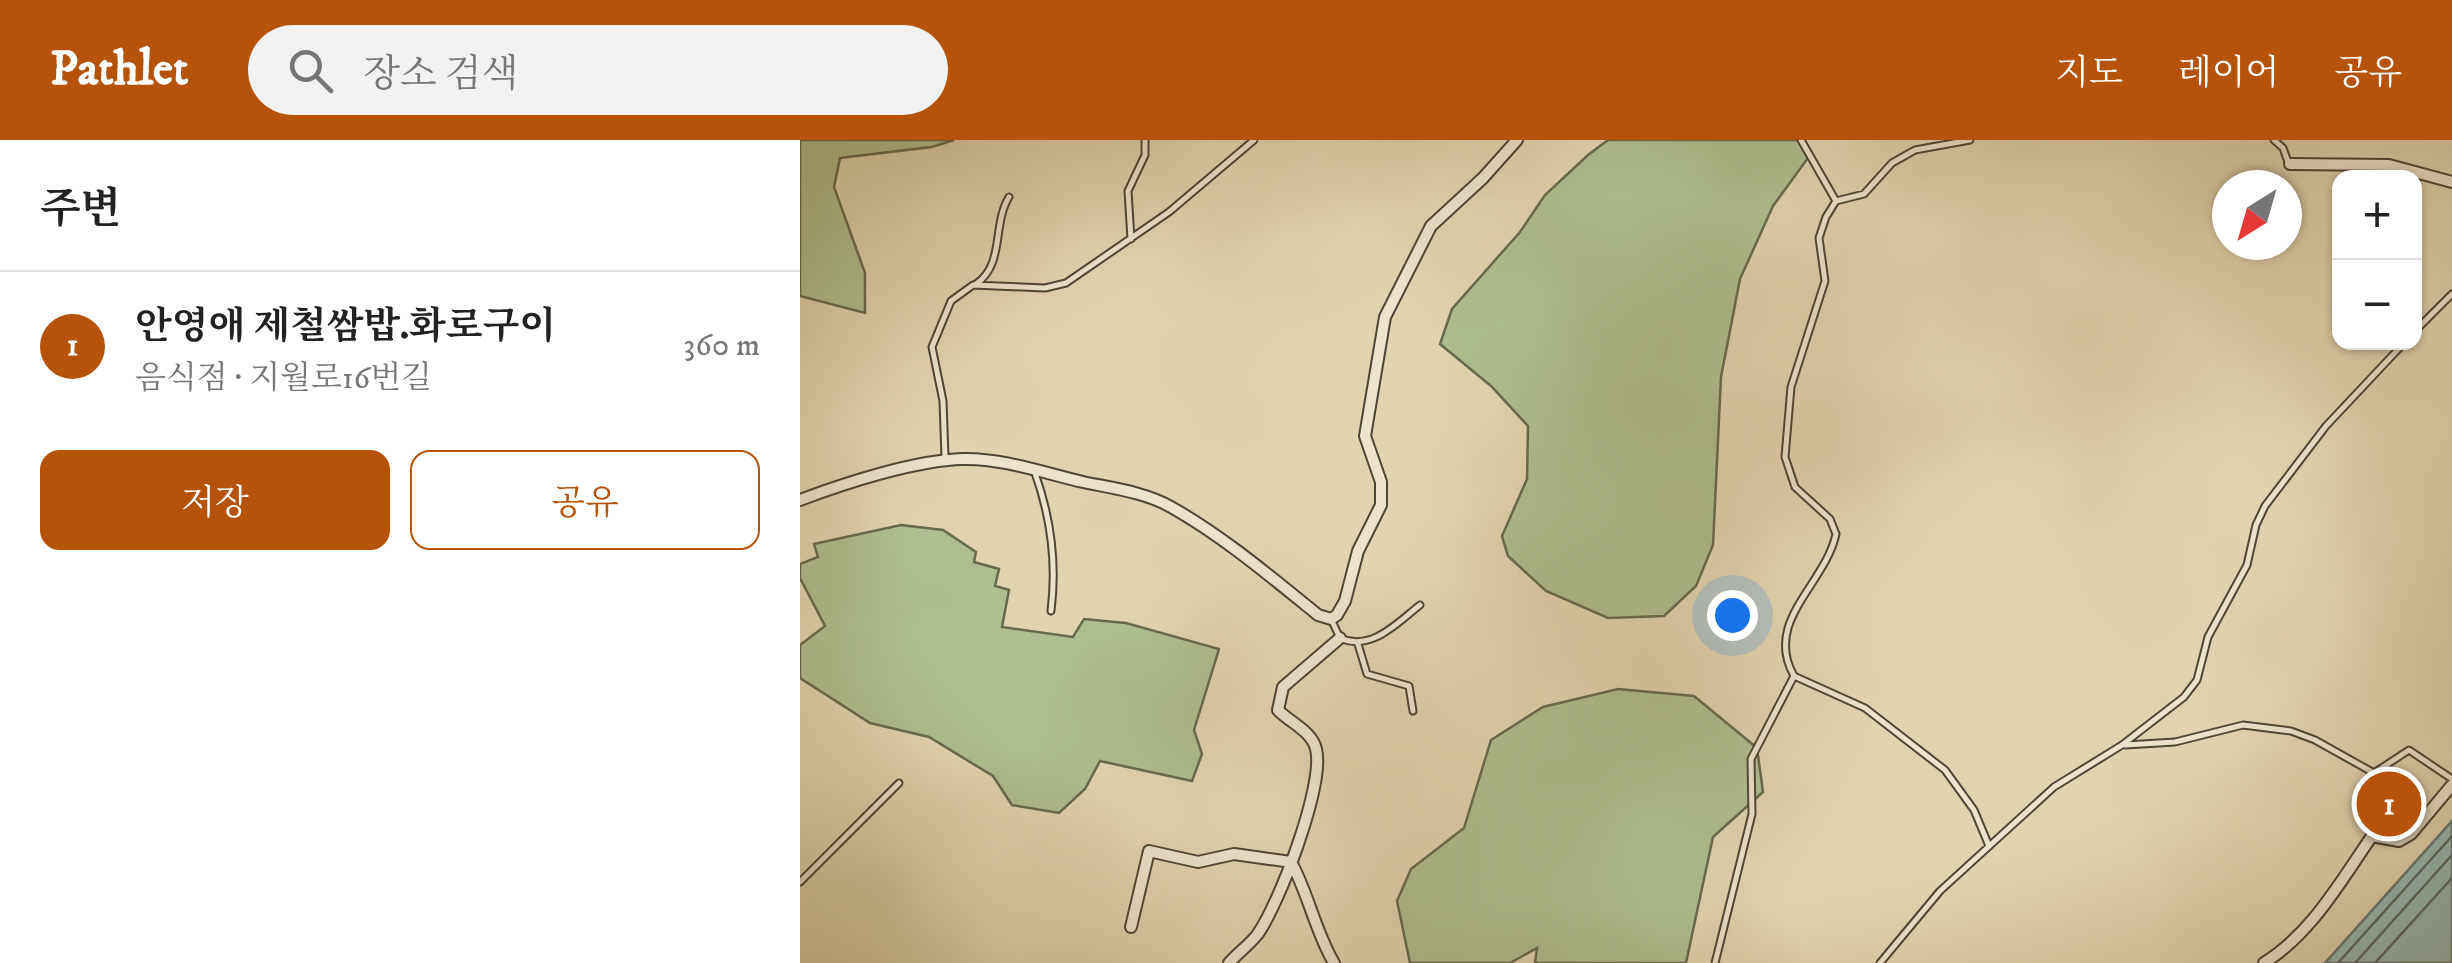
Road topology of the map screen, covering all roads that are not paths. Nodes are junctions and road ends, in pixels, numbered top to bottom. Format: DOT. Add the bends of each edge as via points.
graph roads {
  1 [pos="1145,140"];
  2 [pos="1254,140"];
  3 [pos="1517,140"];
  4 [pos="1801,140"];
  5 [pos="1970,140"];
  6 [pos="2274,140"];
  7 [pos="2290,164"];
  8 [pos="2452,182"];
  9 [pos="1009,197"];
  10 [pos="1836,201"];
  11 [pos="1132,239"];
  12 [pos="973,286"];
  13 [pos="2452,294"];
  14 [pos="2422,324"];
  15 [pos="2397,350"];
  16 [pos="946,460"];
  17 [pos="1034,470"];
  18 [pos="800,500"];
  19 [pos="1420,605"];
  20 [pos="1051,611"];
  21 [pos="1331,618"];
  22 [pos="1340,638"];
  23 [pos="1358,644"];
  24 [pos="1794,676"];
  25 [pos="1413,710"];
  26 [pos="2122,745"];
  27 [pos="2452,782"];
  28 [pos="899,783"];
  29 [pos="1989,846"];
  30 [pos="1291,862"];
  31 [pos="800,882"];
  32 [pos="1131,927"];
  33 [pos="1230,963"];
  34 [pos="1334,963"];
  35 [pos="1715,963"];
  36 [pos="1880,963"];
  37 [pos="2264,963"];
  1 -- 11 [label="lane" via="1128,190"];
  2 -- 11 [label="lane"];
  3 -- 21 [label="street" via="1431,226 1385,317 1364,436 1382,482 1381,505 1358,550 1345,601"];
  4 -- 10 [label="lane"];
  5 -- 10 [label="lane" via="1916,150 1892,163 1864,194"];
  6 -- 7 [label="lane"];
  7 -- 8 [label="street" via="2389,165"];
  9 -- 12 [label="lane" via="994,260"];
  10 -- 24 [label="lane" via="1820,238 1823,290 1788,401 1787,469 1836,534 1789,622 1786,651"];
  11 -- 12 [label="lane" via="1066,284"];
  12 -- 16 [label="lane" via="952,301 932,347"];
  13 -- 14 [label="lane"];
  15 -- 26 [label="lane" via="2326,426 2265,506 2247,566 2208,637 2197,680"];
  16 -- 17 [label="street"];
  16 -- 18 [label="street"];
  17 -- 20 [label="lane" via="1050,522"];
  17 -- 21 [label="street" via="1169,506"];
  19 -- 23 [label="lane"];
  21 -- 22 [label="lane"];
  22 -- 23 [label="lane"];
  22 -- 30 [label="street" via="1282,687 1277,704 1317,750"];
  23 -- 25 [label="lane" via="1367,674 1409,686"];
  24 -- 29 [label="lane" via="1865,708 1945,770"];
  24 -- 35 [label="lane" via="1751,759 1752,814"];
  26 -- 27 [label="lane" via="2175,742 2243,725 2291,730 2374,772 2409,750"];
  26 -- 29 [label="lane" via="2054,788"];
  27 -- 37 [label="street" via="2412,834 2399,842 2372,836 2303,933"];
  28 -- 31 [label="lane"];
  29 -- 36 [label="lane" via="1926,905"];
  30 -- 32 [label="street" via="1234,854 1198,862 1150,850"];
  30 -- 33 [label="street" via="1270,914"];
  30 -- 34 [label="street"];
}
